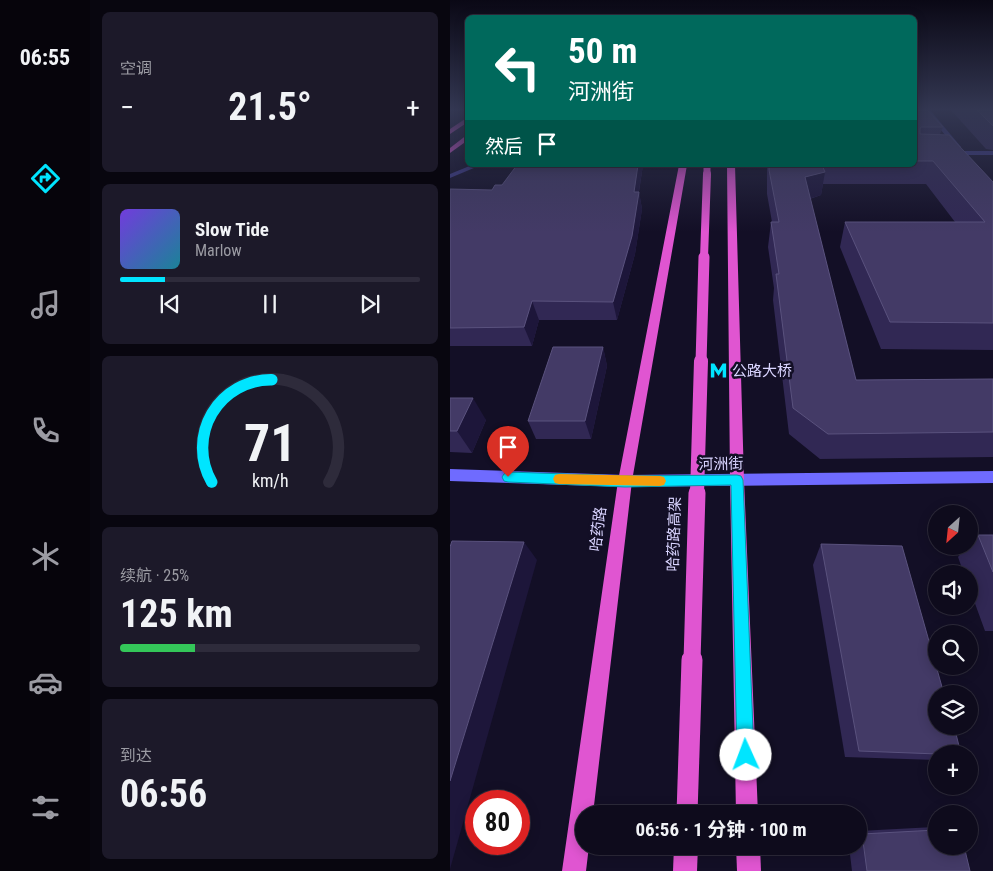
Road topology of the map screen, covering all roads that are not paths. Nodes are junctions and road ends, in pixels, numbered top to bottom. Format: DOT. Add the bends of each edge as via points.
graph roads {
  1 [pos="961,151"];
  2 [pos="917,153"];
  3 [pos="993,153"];
  4 [pos="964,154"];
  5 [pos="969,160"];
  6 [pos="473,167"];
  7 [pos="683,167"];
  8 [pos="707,167"];
  9 [pos="731,167"];
  10 [pos="450,176"];
  11 [pos="450,475"];
  12 [pos="993,477"];
  13 [pos="737,480"];
  14 [pos="625,481"];
  15 [pos="687,805"];
  16 [pos="747,805"];
  17 [pos="686,855"];
  18 [pos="748,855"];
  19 [pos="574,871"];
  20 [pos="685,871"];
  21 [pos="749,871"];
  1 -- 4 [label="street"];
  2 -- 4 [label="street"];
  3 -- 4 [label="street"];
  4 -- 5 [label="street"];
  6 -- 10 [label="street"];
  7 -- 14 [label="highway, 哈药路"];
  8 -- 15 [label="highway, 哈药路高架, bridge"];
  9 -- 13 [label="highway"];
  11 -- 14 [label="main road, 河洲街"];
  12 -- 13 [label="main road, 河洲街"];
  13 -- 14 [label="main road, 河洲街"];
  13 -- 16 [label="highway"];
  14 -- 19 [label="highway, 哈药路"];
  17 -- 20 [label="highway"];
  18 -- 21 [label="highway"];
}
